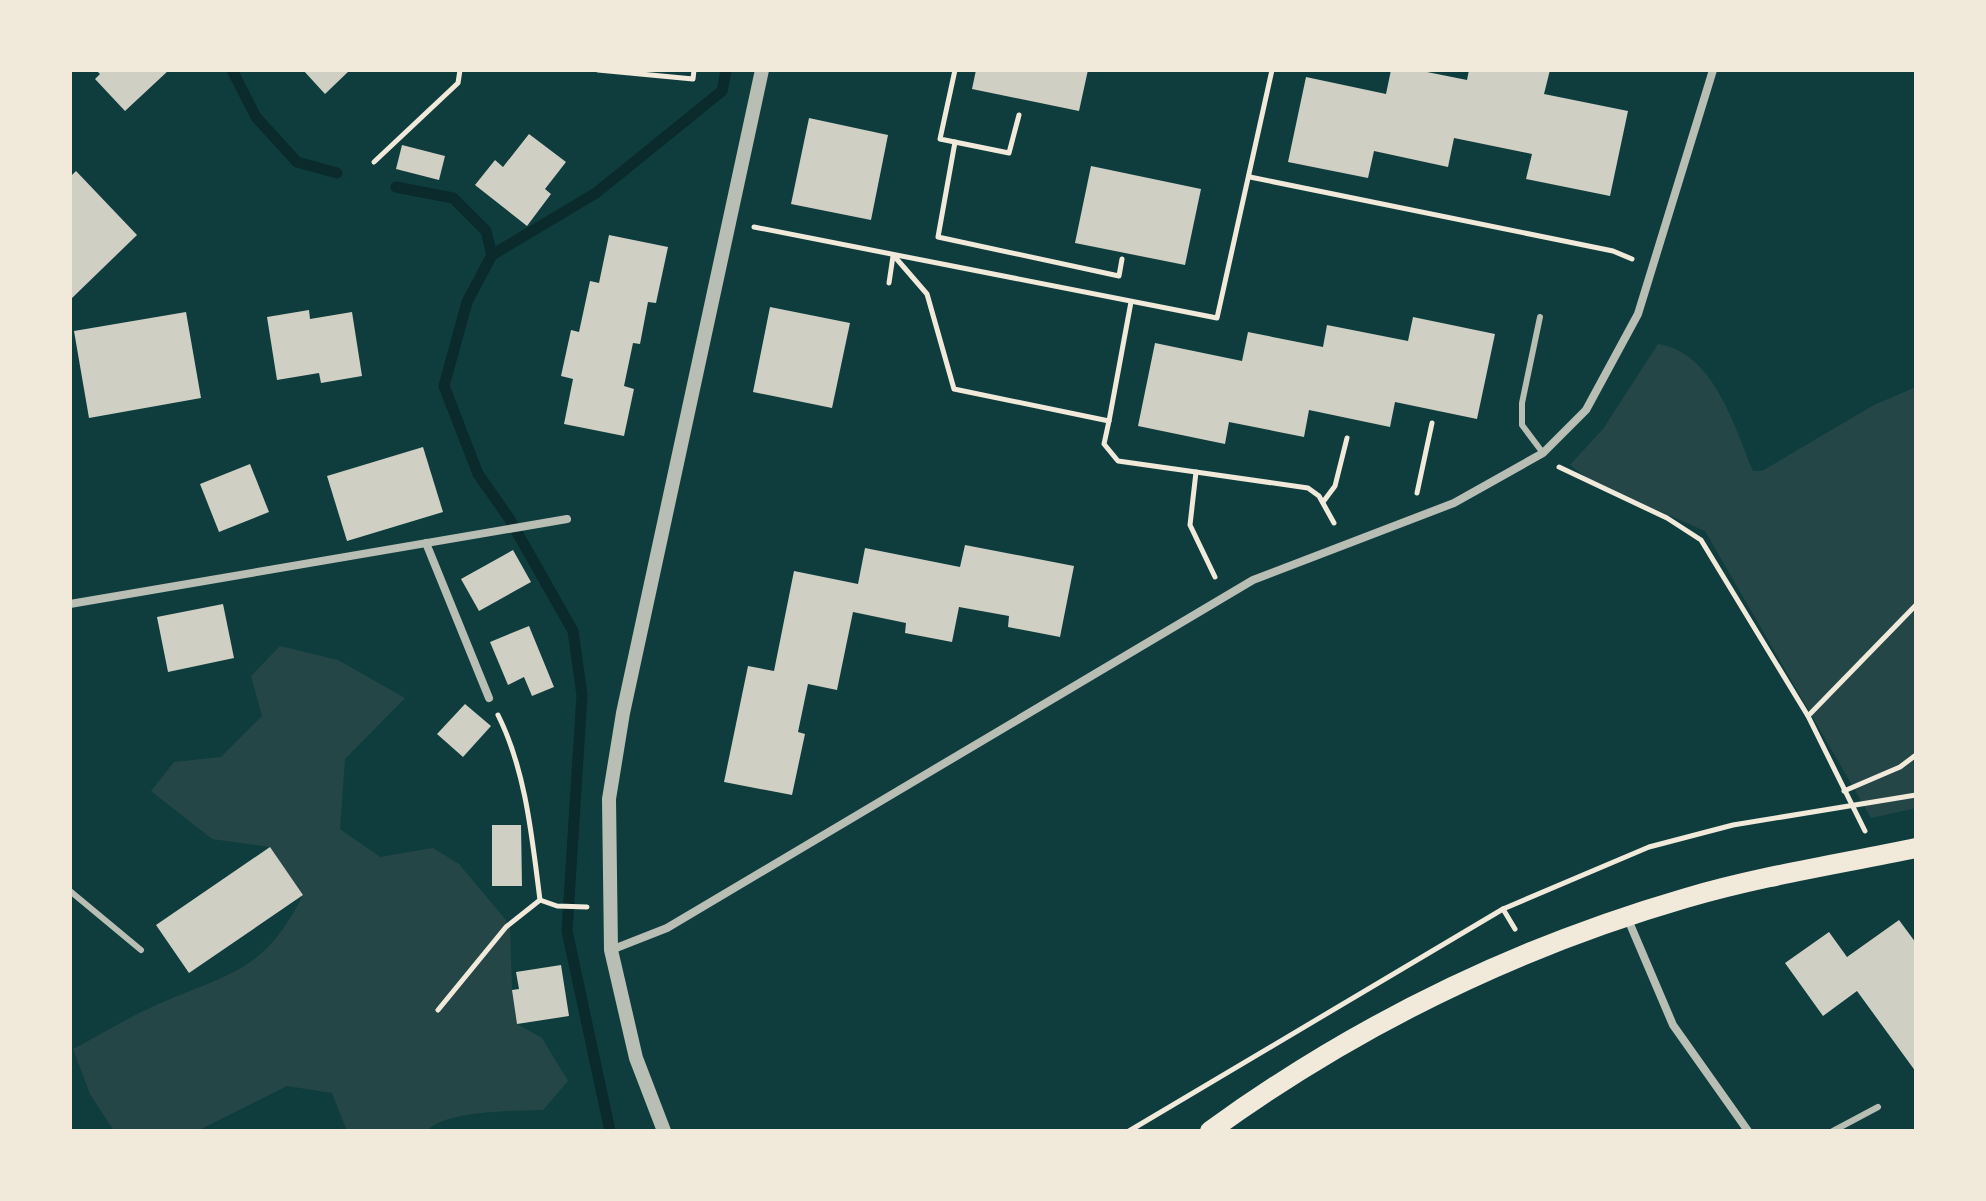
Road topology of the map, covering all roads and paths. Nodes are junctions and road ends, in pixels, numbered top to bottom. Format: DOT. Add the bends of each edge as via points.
graph roads {
  1 [pos="460,70"];
  2 [pos="598,70"];
  3 [pos="694,70"];
  4 [pos="762,70"];
  5 [pos="955,70"];
  6 [pos="1272,70"];
  7 [pos="1713,70"];
  8 [pos="1019,115"];
  9 [pos="955,142"];
  10 [pos="374,162"];
  11 [pos="1250,177"];
  12 [pos="753,226"];
  13 [pos="893,255"];
  14 [pos="1122,259"];
  15 [pos="1632,259"];
  16 [pos="889,283"];
  17 [pos="1131,302"];
  18 [pos="1540,317"];
  19 [pos="1109,421"];
  20 [pos="1432,423"];
  21 [pos="1347,438"];
  22 [pos="1543,453"];
  23 [pos="1196,472"];
  24 [pos="1417,494"];
  25 [pos="1323,502"];
  26 [pos="567,519"];
  27 [pos="1334,523"];
  28 [pos="426,543"];
  29 [pos="1216,577"];
  30 [pos="70,604"];
  31 [pos="1916,605"];
  32 [pos="489,698"];
  33 [pos="1808,716"];
  34 [pos="1916,755"];
  35 [pos="1844,791"];
  36 [pos="1916,795"];
  37 [pos="1851,805"];
  38 [pos="1916,848"];
  39 [pos="1878,856"];
  40 [pos="70,891"];
  41 [pos="540,900"];
  42 [pos="579,908"];
  43 [pos="1503,909"];
  44 [pos="1627,916"];
  45 [pos="1520,937"];
  46 [pos="141,950"];
  47 [pos="611,950"];
  48 [pos="438,1010"];
  49 [pos="1878,1107"];
  50 [pos="664,1131"];
  51 [pos="1129,1131"];
  52 [pos="1210,1131"];
  53 [pos="1748,1131"];
  54 [pos="1833,1131"];
  1 -- 10 [label="path" via="458,83"];
  2 -- 3 [label="path" via="693,79"];
  4 -- 47 [label="street" via="623,713 609,799"];
  5 -- 9 [label="path" via="940,139"];
  6 -- 11 [label="path"];
  7 -- 22 [label="street" via="1638,314 1586,410"];
  8 -- 9 [label="path" via="1009,153"];
  9 -- 14 [label="path" via="938,237 1119,276"];
  11 -- 15 [label="path"];
  11 -- 17 [label="path" via="1217,318"];
  12 -- 13 [label="path"];
  13 -- 16 [label="path"];
  13 -- 17 [label="path"];
  13 -- 19 [label="path" via="927,294 954,389"];
  17 -- 19 [label="path"];
  18 -- 22 [label="lane" via="1522,425"];
  19 -- 23 [label="path" via="1104,444 1118,461"];
  20 -- 24 [label="path"];
  21 -- 25 [label="path" via="1335,486"];
  22 -- 33 [label="path" via="1560,468 1667,518 1701,540"];
  22 -- 47 [label="street" via="1454,503 1253,580 667,928"];
  23 -- 25 [label="path" via="1308,488"];
  23 -- 29 [label="path" via="1190,525"];
  25 -- 27 [label="path"];
  26 -- 28 [label="street"];
  28 -- 30 [label="street"];
  28 -- 32 [label="street"];
  31 -- 33 [label="path"];
  32 -- 41 [label="path" via="512,743"];
  33 -- 35 [label="path"];
  34 -- 35 [label="path"];
  35 -- 37 [label="path"];
  36 -- 37 [label="path"];
  37 -- 39 [label="path"];
  37 -- 43 [label="path" via="1733,825 1649,847"];
  38 -- 39 [label="main road"];
  39 -- 44 [label="main road" via="1735,885"];
  40 -- 46 [label="lane"];
  41 -- 42 [label="path"];
  41 -- 48 [label="path" via="506,927"];
  43 -- 45 [label="path"];
  43 -- 51 [label="path"];
  44 -- 52 [label="main road" via="1480,972 1398,1013"];
  44 -- 53 [label="street" via="1673,1025"];
  47 -- 50 [label="street" via="636,1058"];
  49 -- 54 [label="lane"];
}
